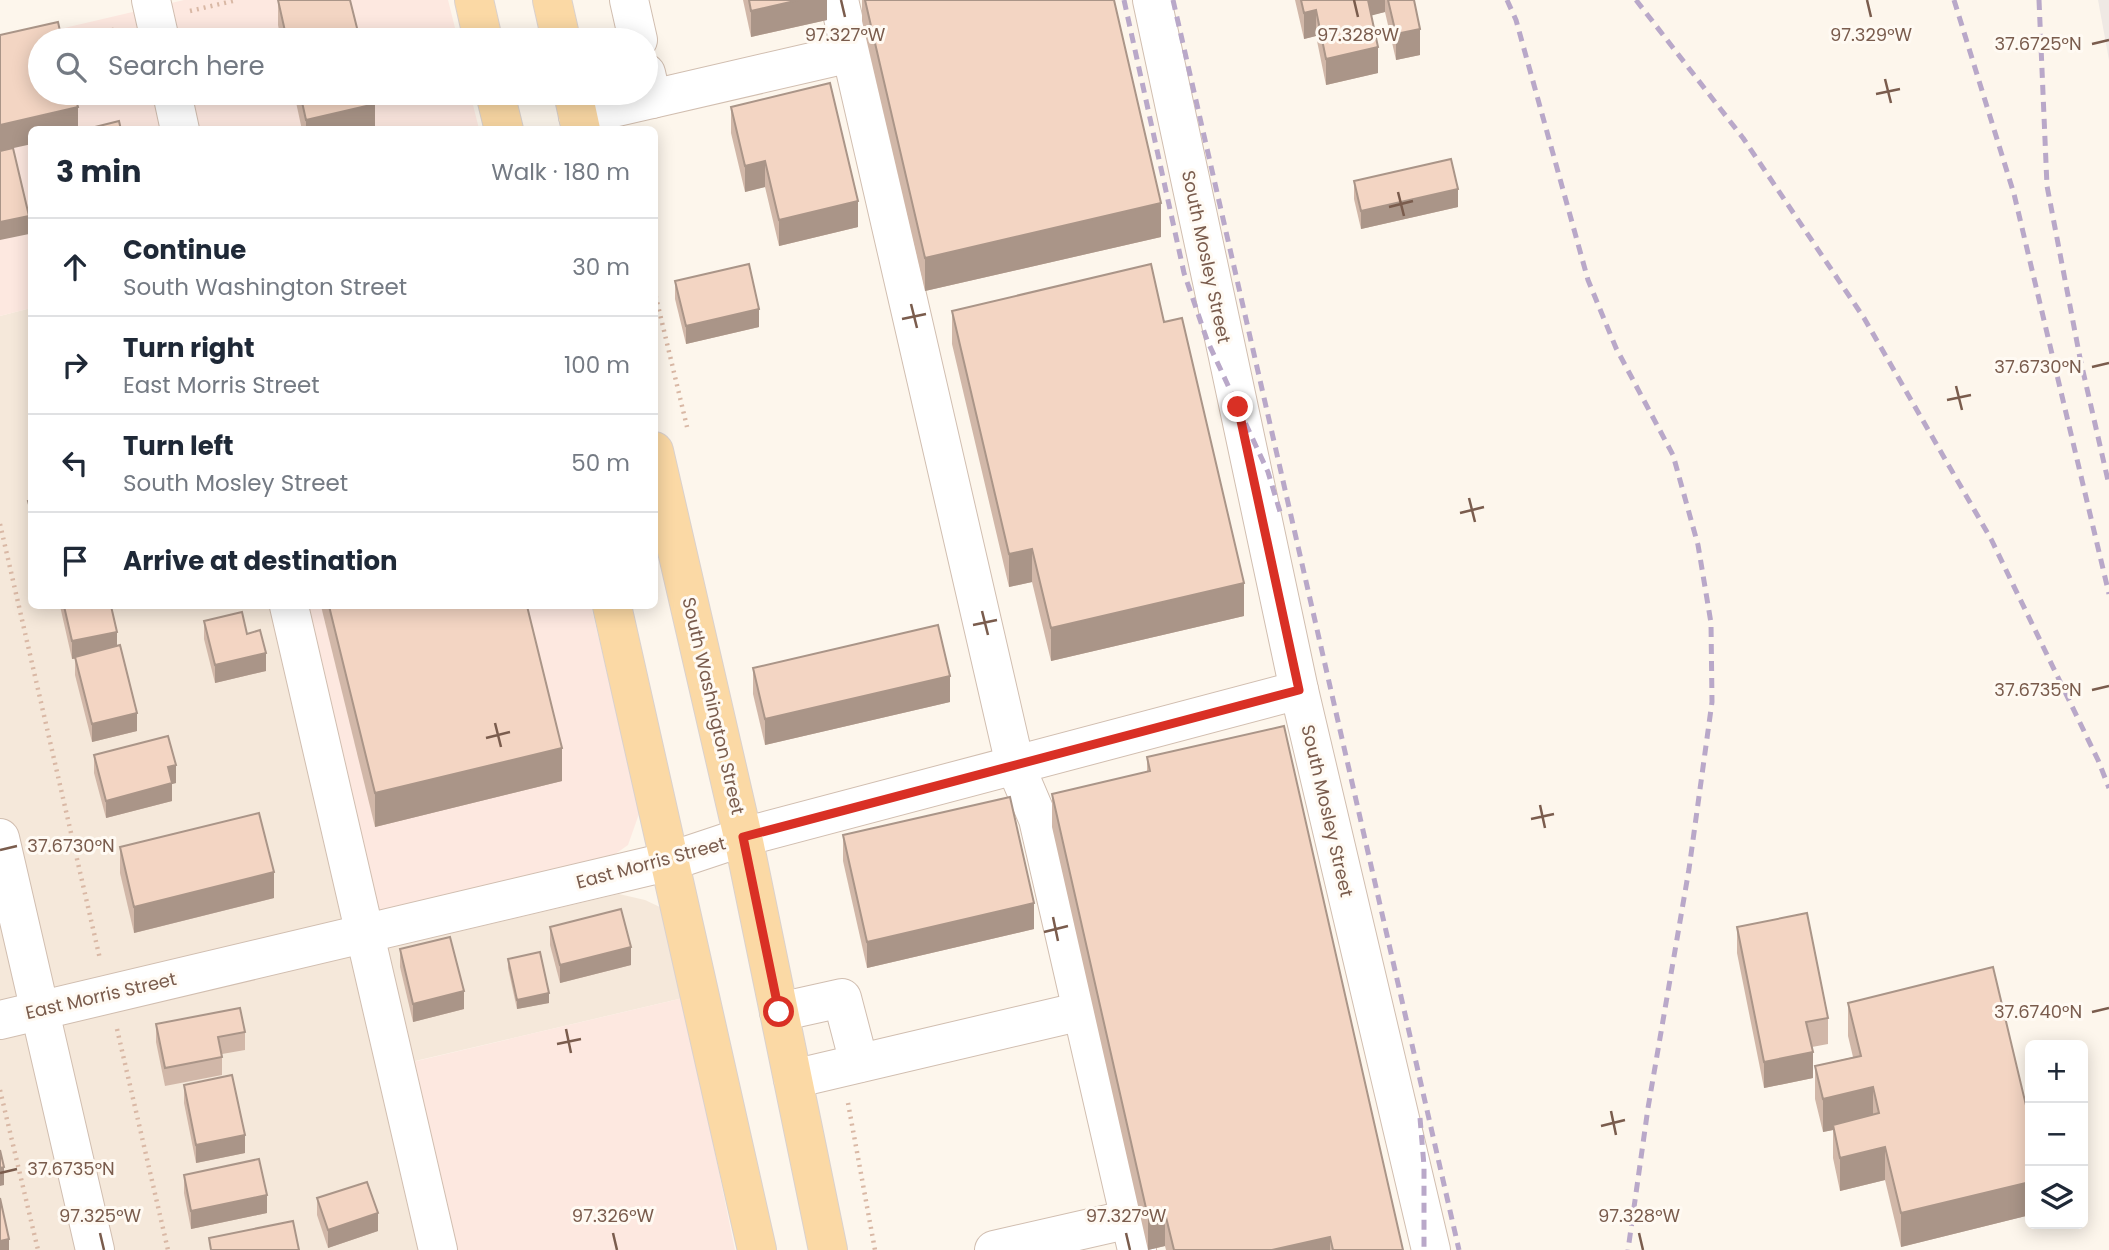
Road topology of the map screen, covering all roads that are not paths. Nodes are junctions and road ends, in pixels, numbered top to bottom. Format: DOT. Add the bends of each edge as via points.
graph roads {
  1 [pos="151,0"];
  2 [pos="474,0"];
  3 [pos="552,0"];
  4 [pos="629,0"];
  5 [pos="839,0"];
  6 [pos="1152,0"];
  7 [pos="157,28"];
  8 [pos="481,28"];
  9 [pos="558,28"];
  10 [pos="635,28"];
  11 [pos="851,53"];
  12 [pos="658,85"];
  13 [pos="175,105"];
  14 [pos="498,105"];
  15 [pos="598,105"];
  16 [pos="577,113"];
  17 [pos="179,126"];
  18 [pos="503,126"];
  19 [pos="658,468"];
  20 [pos="290,609"];
  21 [pos="613,609"];
  22 [pos="1299,690"];
  23 [pos="1015,765"];
  24 [pos="743,837"];
  25 [pos="0,838"];
  26 [pos="671,861"];
  27 [pos="365,935"];
  28 [pos="40,1010"];
  29 [pos="1082,1010"];
  30 [pos="779,1012"];
  31 [pos="0,1020"];
  32 [pos="859,1063"];
  33 [pos="793,1079"];
  34 [pos="1133,1234"];
  35 [pos="95,1250"];
  36 [pos="438,1250"];
  37 [pos="757,1250"];
  38 [pos="828,1250"];
  39 [pos="994,1250"];
  40 [pos="1431,1250"];
  1 -- 7 [label="street"];
  2 -- 8 [label="main road"];
  3 -- 9 [label="main road"];
  4 -- 10 [label="street"];
  5 -- 11 [label="street"];
  6 -- 22 [label="street, South Mosley Street"];
  11 -- 12 [label="street"];
  11 -- 23 [label="street"];
  13 -- 17 [label="street"];
  14 -- 18 [label="main road"];
  15 -- 16 [label="street"];
  19 -- 24 [label="main road, South Washington Street"];
  20 -- 27 [label="street"];
  21 -- 26 [label="main road"];
  22 -- 23 [label="street, East Morris Street"];
  22 -- 40 [label="street, South Mosley Street"];
  23 -- 24 [label="street, East Morris Street"];
  23 -- 29 [label="street" via="1038,819"];
  24 -- 26 [label="street, East Morris Street"];
  24 -- 30 [label="main road, South Washington Street"];
  25 -- 28 [label="street"];
  26 -- 27 [label="street, East Morris Street"];
  26 -- 37 [label="main road"];
  27 -- 28 [label="street, East Morris Street"];
  27 -- 36 [label="street"];
  28 -- 31 [label="street, East Morris Street"];
  28 -- 35 [label="street"];
  29 -- 32 [label="street"];
  29 -- 34 [label="street"];
  30 -- 32 [label="street" via="842,998"];
  30 -- 33 [label="main road, South Washington Street"];
  32 -- 33 [label="street"];
  33 -- 38 [label="main road, South Washington Street"];
  34 -- 39 [label="street"];
}
